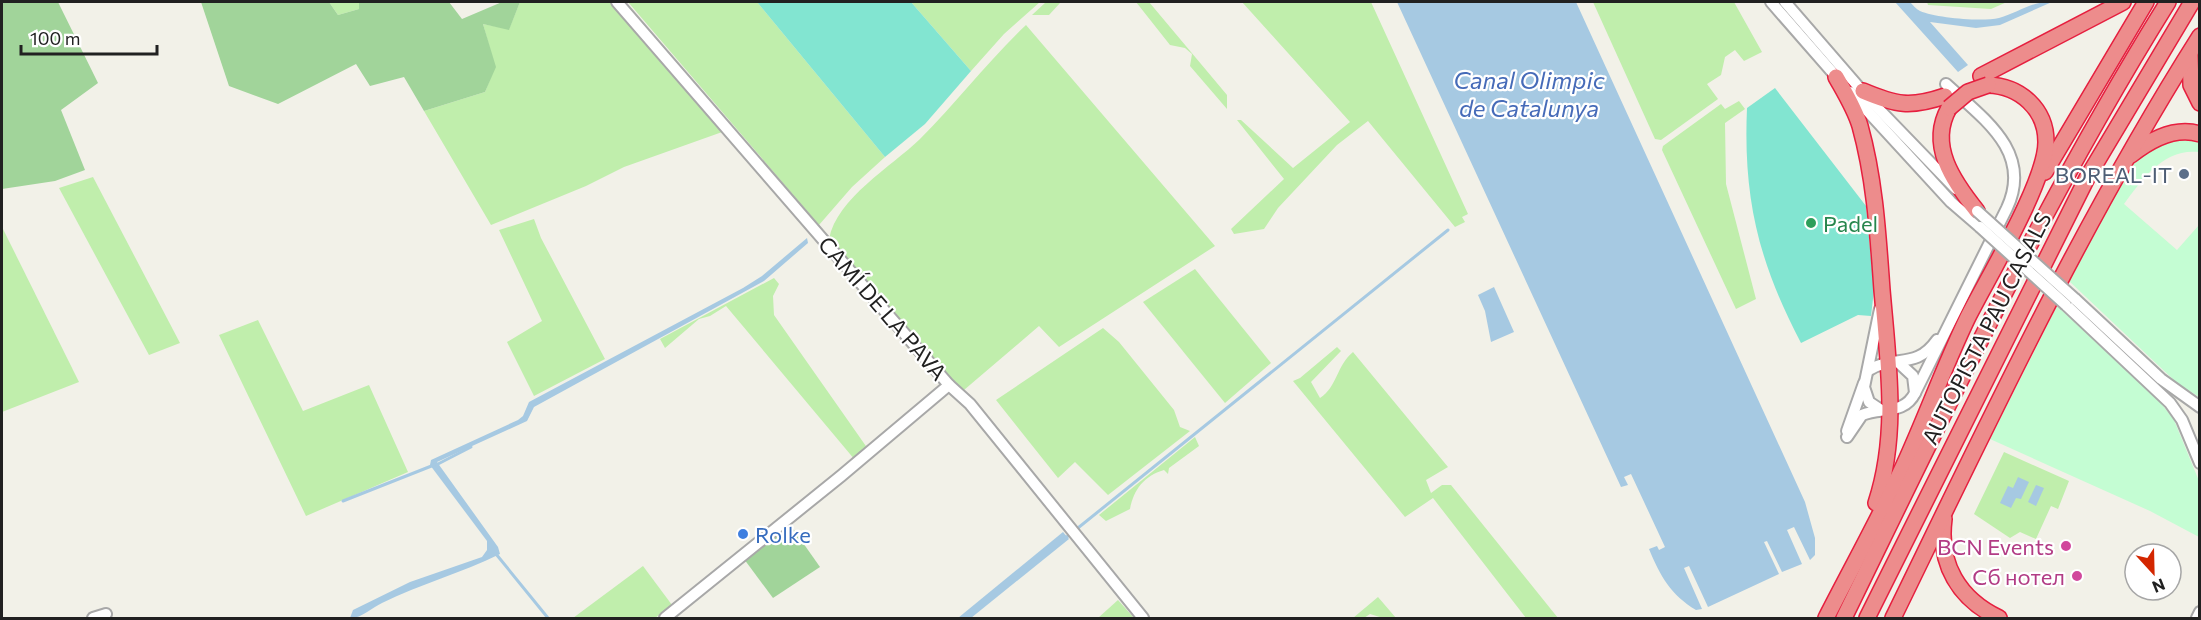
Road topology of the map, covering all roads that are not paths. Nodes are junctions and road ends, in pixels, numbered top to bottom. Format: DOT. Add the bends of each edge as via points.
graph roads {
  1 [pos="617,2"];
  2 [pos="1771,2"];
  3 [pos="1785,2"];
  4 [pos="2123,2"];
  5 [pos="2146,2"];
  6 [pos="2168,2"];
  7 [pos="2192,2"];
  8 [pos="2199,36"];
  9 [pos="2191,50"];
  10 [pos="1836,77"];
  11 [pos="1985,81"];
  12 [pos="1863,91"];
  13 [pos="1947,96"];
  14 [pos="2199,103"];
  15 [pos="2199,134"];
  16 [pos="2127,159"];
  17 [pos="2023,210"];
  18 [pos="1977,211"];
  19 [pos="1882,287"];
  20 [pos="2070,302"];
  21 [pos="1946,328"];
  22 [pos="1894,363"];
  23 [pos="1869,370"];
  24 [pos="1864,381"];
  25 [pos="949,385"];
  26 [pos="1916,393"];
  27 [pos="2199,408"];
  28 [pos="1885,410"];
  29 [pos="2199,463"];
  30 [pos="1946,510"];
  31 [pos="1855,561"];
  32 [pos="2199,612"];
  33 [pos="106,614"];
  34 [pos="93,618"];
  35 [pos="665,618"];
  36 [pos="1143,618"];
  37 [pos="1826,618"];
  38 [pos="1844,618"];
  39 [pos="1867,618"];
  40 [pos="1893,618"];
  41 [pos="1999,618"];
  42 [pos="2197,618"];
  1 -- 25 [label="street, CAMÍ DE LA PAVA"];
  2 -- 10 [label="street"];
  3 -- 12 [label="street"];
  4 -- 11 [label="highway"];
  5 -- 17 [label="highway"];
  6 -- 38 [label="highway, AUTOPISTA PAU CASALS" via="2060,187 1976,347"];
  7 -- 39 [label="highway, AUTOPISTA PAU CASALS" via="2087,178"];
  8 -- 9 [label="highway"];
  9 -- 14 [label="highway" via="2191,85"];
  9 -- 16 [label="highway"];
  10 -- 19 [label="highway" via="1854,110 1868,159"];
  10 -- 20 [label="street, bridge" via="1910,159 1980,227"];
  11 -- 13 [label="highway, bridge" via="1968,92"];
  11 -- 17 [label="highway" via="2019,94 2036,108 2043,124 2045,155"];
  12 -- 13 [label="highway" via="1904,105"];
  12 -- 18 [label="street"];
  13 -- 18 [label="highway" via="1941,128 1943,154 1954,181"];
  13 -- 21 [label="street" via="2005,144 2016,176 2007,208"];
  15 -- 16 [label="highway" via="2176,132 2157,138"];
  16 -- 30 [label="highway" via="2036,325"];
  17 -- 31 [label="highway" via="1966,321 1903,466"];
  18 -- 20 [label="street, bridge"];
  19 -- 22 [label="highway"];
  19 -- 23 [label="street"];
  20 -- 27 [label="street"];
  20 -- 29 [label="street" via="2170,403 2182,420"];
  21 -- 22 [label="street" via="1925,354"];
  21 -- 26 [label="street"];
  22 -- 23 [label="street"];
  22 -- 26 [label="street" via="1913,376"];
  22 -- 28 [label="highway"];
  23 -- 24 [label="street"];
  24 -- 28 [label="street" via="1867,398"];
  24 -- 28 [label="street" via="1847,437 1862,415"];
  25 -- 35 [label="street"];
  25 -- 36 [label="street, CAMÍ DE LA PAVA" via="970,404"];
  26 -- 28 [label="street" via="1905,406"];
  28 -- 31 [label="highway" via="1889,448 1882,484"];
  30 -- 40 [label="highway"];
  30 -- 41 [label="highway" via="1944,545 1952,578 1981,610"];
  31 -- 37 [label="highway"];
  32 -- 42 [label="street"];
  33 -- 34 [label="street"];
}
